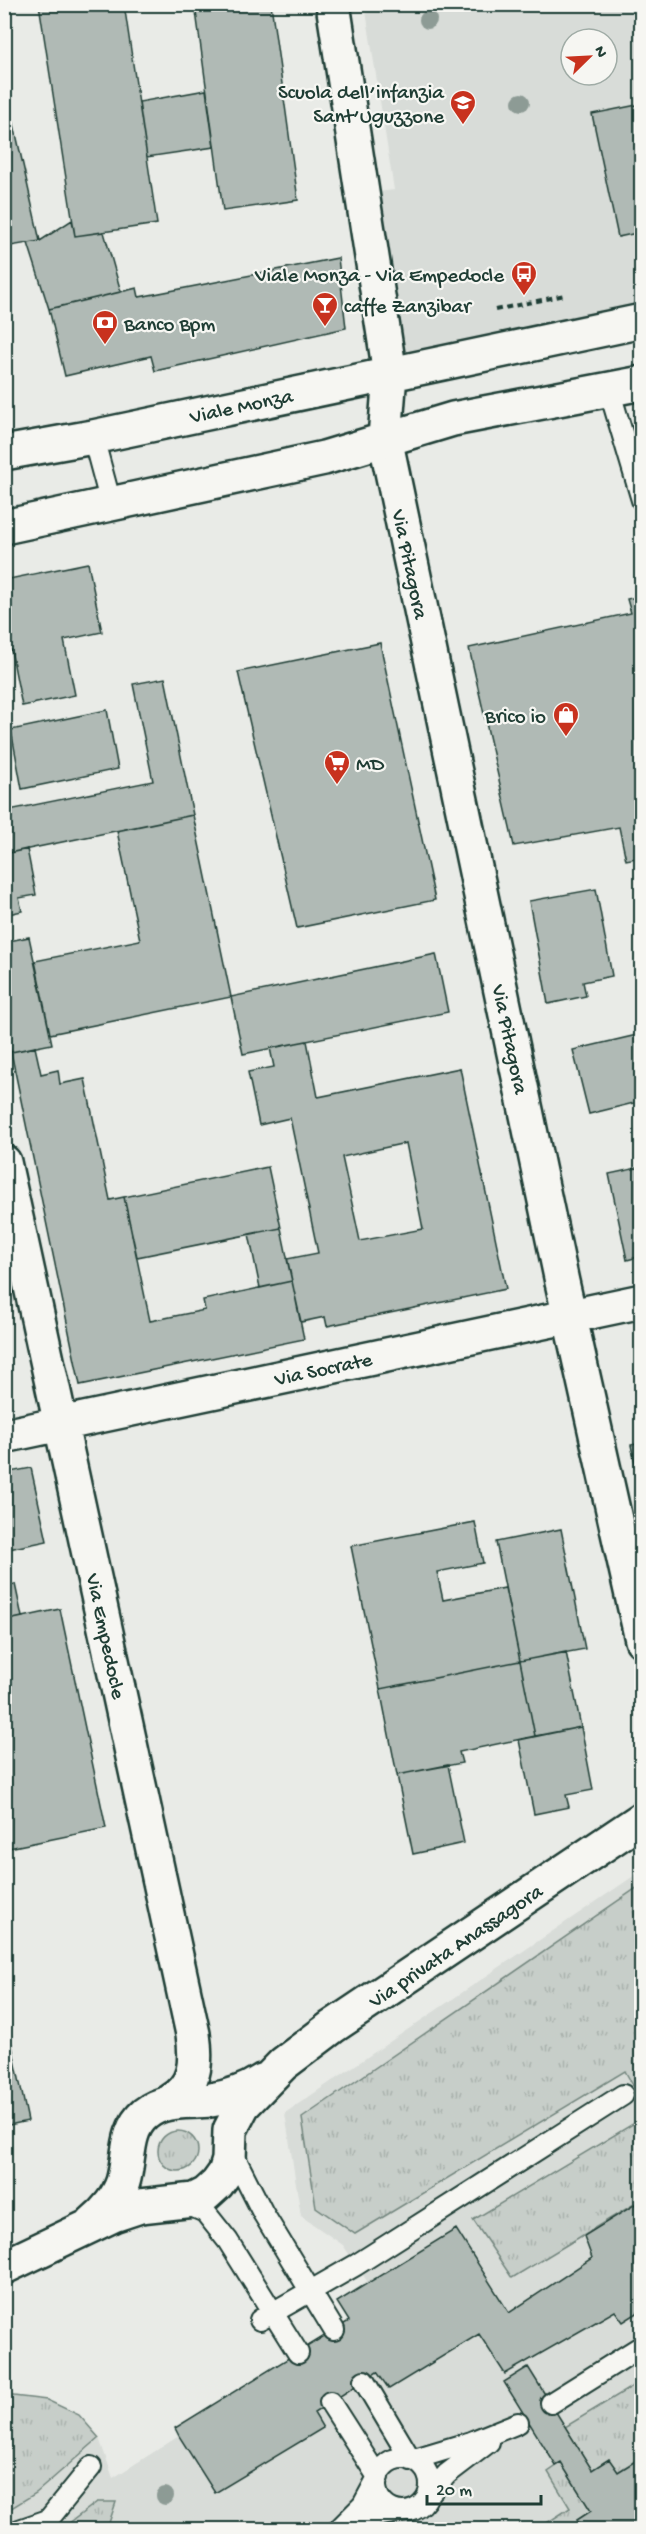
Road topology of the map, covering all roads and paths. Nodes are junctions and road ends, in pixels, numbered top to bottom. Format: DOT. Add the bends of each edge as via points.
graph roads {
  1 [pos="333,4"];
  2 [pos="565,295"];
  3 [pos="495,310"];
  4 [pos="642,321"];
  5 [pos="390,374"];
  6 [pos="642,383"];
  7 [pos="609,389"];
  8 [pos="93,437"];
  9 [pos="385,438"];
  10 [pos="4,453"];
  11 [pos="642,500"];
  12 [pos="111,504"];
  13 [pos="4,527"];
  14 [pos="4,1162"];
  15 [pos="642,1301"];
  16 [pos="570,1315"];
  17 [pos="63,1424"];
  18 [pos="4,1436"];
  19 [pos="642,1640"];
  20 [pos="642,1819"];
  21 [pos="271,2075"];
  22 [pos="623,2095"];
  23 [pos="178,2101"];
  24 [pos="129,2142"];
  25 [pos="229,2144"];
  26 [pos="178,2202"];
  27 [pos="87,2226"];
  28 [pos="4,2268"];
  29 [pos="310,2292"];
  30 [pos="266,2317"];
  31 [pos="334,2330"];
  32 [pos="642,2346"];
  33 [pos="298,2353"];
  34 [pos="364,2381"];
  35 [pos="330,2402"];
  36 [pos="551,2403"];
  37 [pos="411,2460"];
  38 [pos="91,2467"];
  39 [pos="378,2477"];
  40 [pos="428,2495"];
  41 [pos="400,2512"];
  42 [pos="51,2525"];
  43 [pos="19,2529"];
  44 [pos="339,2529"];
  1 -- 5 [label="street"];
  2 -- 3 [label="path"];
  4 -- 5 [label="street, Viale Monza"];
  5 -- 8 [label="street, Viale Monza"];
  5 -- 9 [label="street"];
  6 -- 7 [label="street"];
  7 -- 9 [label="street" via="453,419"];
  7 -- 11 [label="lane"];
  8 -- 10 [label="street, Viale Monza"];
  8 -- 12 [label="lane"];
  9 -- 12 [label="street" via="324,458"];
  9 -- 16 [label="street, Via Pitagora"];
  12 -- 13 [label="street"];
  14 -- 17 [label="street, Via Empedocle"];
  15 -- 16 [label="street, Via Socrate"];
  16 -- 17 [label="street, Via Socrate"];
  16 -- 19 [label="street, Via Pitagora"];
  17 -- 18 [label="street, Via Socrate"];
  17 -- 23 [label="street, Via Empedocle" via="193,2034 195,2067"];
  20 -- 21 [label="street, Via privata Anassagora" via="332,2027"];
  21 -- 23 [label="street, Via privata Anassagora" via="236,2094 212,2100"];
  21 -- 25 [label="street, Via privata Anassagora" via="243,2104 230,2130"];
  22 -- 29 [label="lane"];
  23 -- 24 [label="street, Via privata Anassagora" via="156,2106 143,2115"];
  23 -- 25 [label="street" via="201,2106 214,2115"];
  24 -- 26 [label="street, Via privata Anassagora" via="130,2163 140,2183 163,2199"];
  24 -- 27 [label="street, Via privata Anassagora" via="117,2195"];
  25 -- 26 [label="street, Via privata Anassagora" via="229,2160 217,2184 194,2200"];
  25 -- 29 [label="lane" via="263,2213"];
  26 -- 27 [label="street, Via privata Anassagora" via="140,2206"];
  26 -- 30 [label="lane, Via privata Anassagora" via="205,2212 228,2241"];
  27 -- 28 [label="street, Via privata Anassagora"];
  29 -- 30 [label="lane"];
  29 -- 31 [label="lane"];
  30 -- 33 [label="lane, Via privata Anassagora"];
  32 -- 36 [label="lane"];
  34 -- 37 [label="lane"];
  35 -- 39 [label="lane"];
  37 -- 39 [label="lane" via="389,2462"];
  37 -- 40 [label="lane" via="425,2469 430,2486"];
  37 -- 40 [label="lane" via="471,2442 522,2420 463,2461"];
  38 -- 42 [label="lane"];
  39 -- 41 [label="lane" via="379,2498"];
  39 -- 44 [label="lane" via="363,2505"];
  40 -- 41 [label="lane" via="417,2509"];
  41 -- 44 [label="lane" via="370,2517"];
  42 -- 43 [label="lane"];
}
